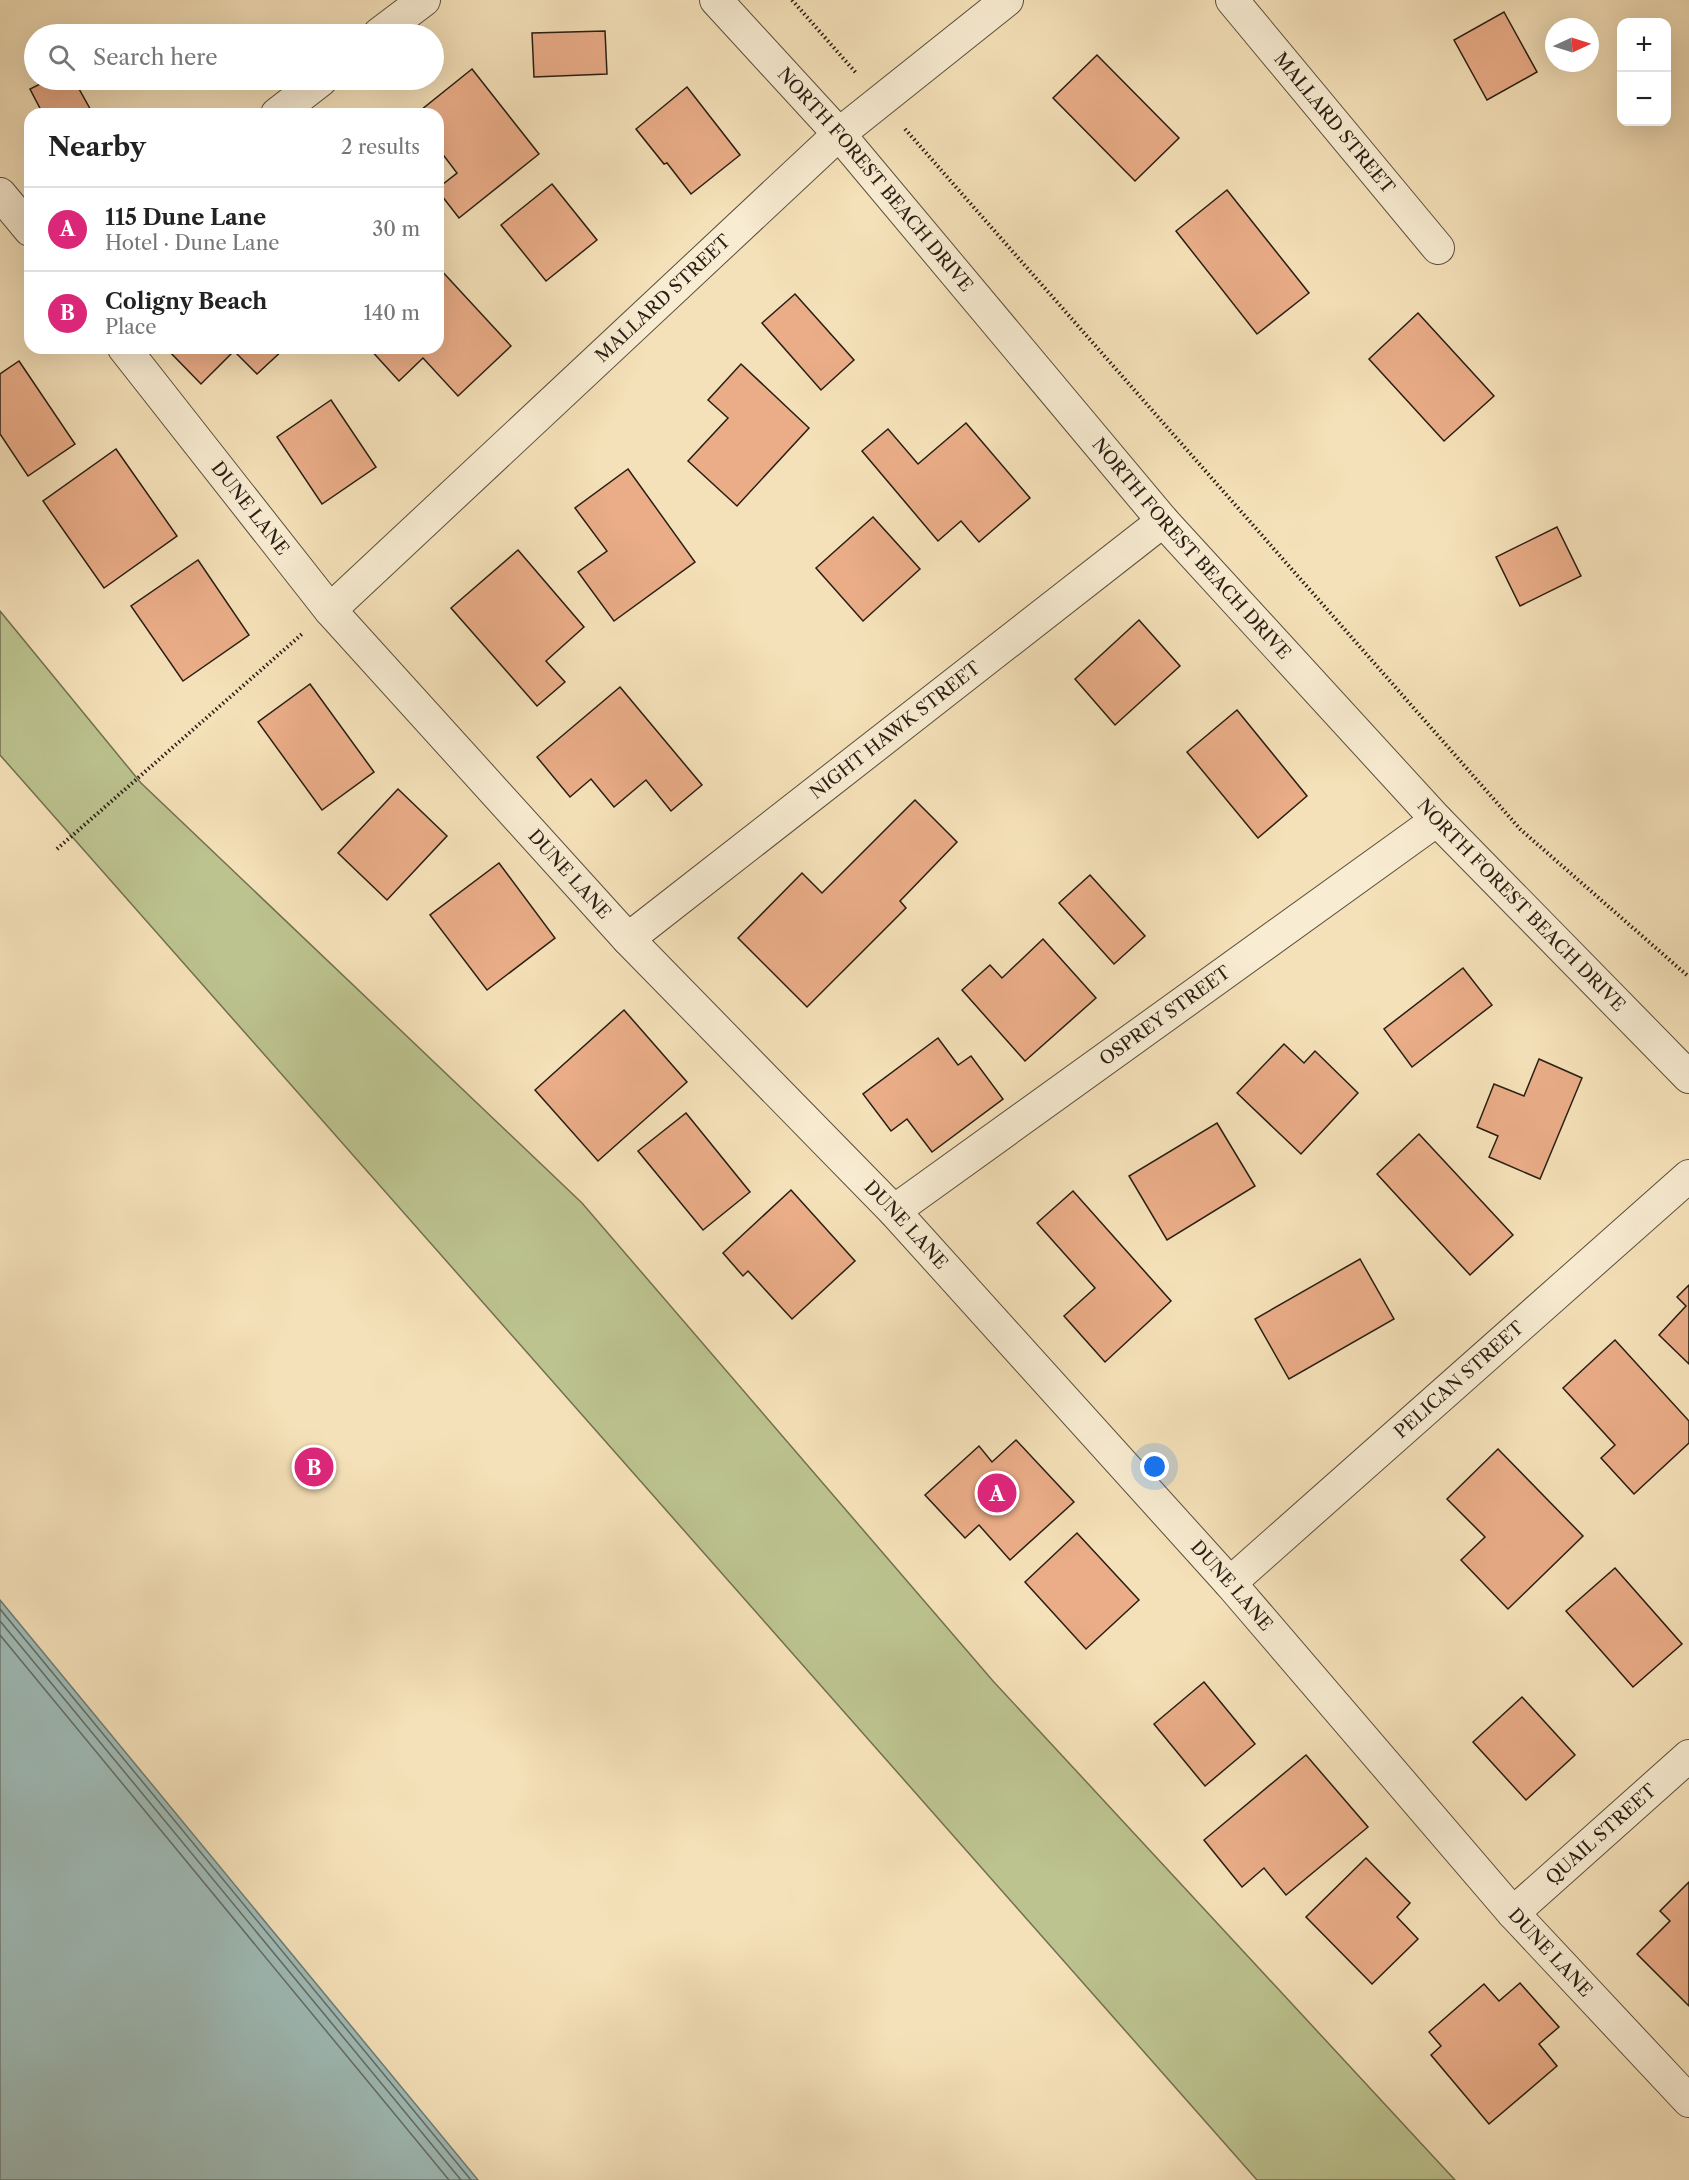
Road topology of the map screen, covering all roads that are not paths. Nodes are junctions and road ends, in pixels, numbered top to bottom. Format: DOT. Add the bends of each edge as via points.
graph roads {
  1 [pos="424,0"];
  2 [pos="716,0"];
  3 [pos="1007,0"];
  4 [pos="1232,0"];
  5 [pos="392,24"];
  6 [pos="308,90"];
  7 [pos="285,108"];
  8 [pos="839,134"];
  9 [pos="0,194"];
  10 [pos="24,223"];
  11 [pos="1438,248"];
  12 [pos="129,354"];
  13 [pos="1163,521"];
  14 [pos="330,610"];
  15 [pos="1437,820"];
  16 [pos="628,939"];
  17 [pos="1689,1077"];
  18 [pos="1689,1176"];
  19 [pos="894,1211"];
  20 [pos="1230,1583"];
  21 [pos="1689,1756"];
  22 [pos="1513,1913"];
  23 [pos="1689,2101"];
  1 -- 5 [label="street"];
  2 -- 8 [label="street, NORTH FOREST BEACH DRIVE"];
  3 -- 8 [label="street, MALLARD STREET"];
  4 -- 11 [label="street, MALLARD STREET"];
  6 -- 7 [label="street"];
  8 -- 13 [label="street, NORTH FOREST BEACH DRIVE"];
  8 -- 14 [label="street, MALLARD STREET"];
  9 -- 10 [label="street"];
  12 -- 14 [label="street, DUNE LANE"];
  13 -- 15 [label="street, NORTH FOREST BEACH DRIVE"];
  13 -- 16 [label="street, NIGHT HAWK STREET"];
  14 -- 16 [label="street, DUNE LANE"];
  15 -- 17 [label="street, NORTH FOREST BEACH DRIVE"];
  15 -- 19 [label="street, OSPREY STREET"];
  16 -- 19 [label="street, DUNE LANE"];
  18 -- 20 [label="street, PELICAN STREET"];
  19 -- 20 [label="street, DUNE LANE"];
  20 -- 22 [label="street, DUNE LANE"];
  21 -- 22 [label="street, QUAIL STREET"];
  22 -- 23 [label="street, DUNE LANE"];
}
